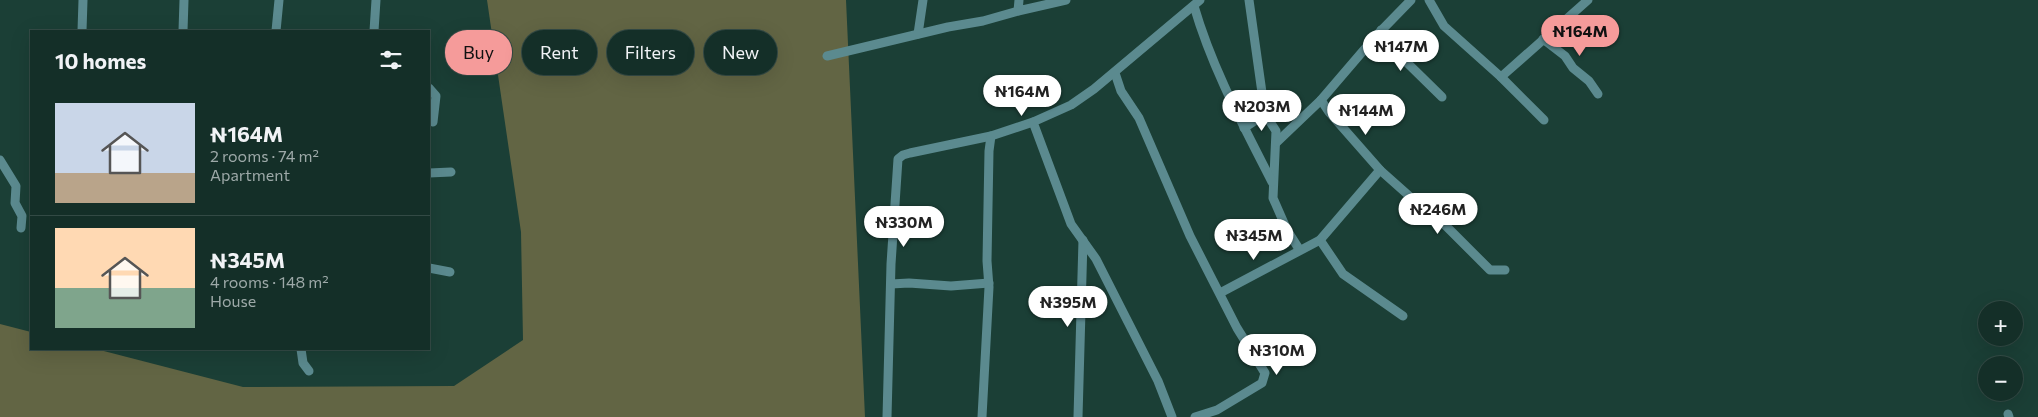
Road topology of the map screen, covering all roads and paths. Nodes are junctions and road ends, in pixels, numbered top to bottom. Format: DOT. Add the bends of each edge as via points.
graph roads {
  1 [pos="84,0"];
  2 [pos="184,0"];
  3 [pos="279,0"];
  4 [pos="376,0"];
  5 [pos="923,0"];
  6 [pos="1019,0"];
  7 [pos="1066,0"];
  8 [pos="1249,0"];
  9 [pos="1411,0"];
  10 [pos="1442,0"];
  11 [pos="1588,0"];
  12 [pos="1197,3"];
  13 [pos="1431,3"];
  14 [pos="1018,11"];
  15 [pos="82,30"];
  16 [pos="183,30"];
  17 [pos="276,30"];
  18 [pos="374,30"];
  19 [pos="1381,30"];
  20 [pos="918,34"];
  21 [pos="1543,39"];
  22 [pos="828,56"];
  23 [pos="1115,73"];
  24 [pos="1502,77"];
  25 [pos="430,89"];
  26 [pos="1598,94"];
  27 [pos="1442,97"];
  28 [pos="1321,100"];
  29 [pos="1265,114"];
  30 [pos="1544,120"];
  31 [pos="433,122"];
  32 [pos="1033,122"];
  33 [pos="1244,128"];
  34 [pos="991,136"];
  35 [pos="1277,142"];
  36 [pos="0,160"];
  37 [pos="1380,170"];
  38 [pos="451,172"];
  39 [pos="430,174"];
  40 [pos="1272,182"];
  41 [pos="22,228"];
  42 [pos="1083,240"];
  43 [pos="1320,240"];
  44 [pos="1299,249"];
  45 [pos="430,268"];
  46 [pos="1505,270"];
  47 [pos="450,272"];
  48 [pos="989,283"];
  49 [pos="891,284"];
  50 [pos="1220,293"];
  51 [pos="1403,316"];
  52 [pos="301,350"];
  53 [pos="309,370"];
  54 [pos="887,417"];
  55 [pos="982,417"];
  56 [pos="1078,417"];
  57 [pos="1172,417"];
  58 [pos="1195,417"];
  1 -- 15 [label="street"];
  2 -- 16 [label="street"];
  3 -- 17 [label="street"];
  4 -- 18 [label="street"];
  5 -- 20 [label="street"];
  6 -- 14 [label="street"];
  7 -- 14 [label="street"];
  8 -- 29 [label="street"];
  9 -- 19 [label="street"];
  10 -- 13 [label="street"];
  11 -- 21 [label="street"];
  12 -- 23 [label="street"];
  12 -- 33 [label="street" via="1203,38"];
  13 -- 24 [label="street" via="1444,26"];
  14 -- 20 [label="street"];
  19 -- 27 [label="street" via="1390,46"];
  19 -- 28 [label="street"];
  20 -- 22 [label="street"];
  21 -- 24 [label="street"];
  21 -- 26 [label="street" via="1589,81"];
  23 -- 32 [label="street" via="1071,106"];
  23 -- 50 [label="street" via="1121,91 1139,118 1190,236"];
  24 -- 30 [label="street"];
  25 -- 31 [label="street" via="436,96"];
  28 -- 35 [label="street"];
  28 -- 37 [label="street"];
  29 -- 33 [label="street"];
  29 -- 35 [label="street" via="1276,131"];
  32 -- 34 [label="street"];
  32 -- 42 [label="street" via="1069,218"];
  33 -- 40 [label="street"];
  34 -- 48 [label="street"];
  34 -- 49 [label="street" via="903,155 898,159"];
  35 -- 40 [label="street"];
  36 -- 41 [label="street" via="16,186 15,202 22,216"];
  37 -- 43 [label="street"];
  37 -- 46 [label="street" via="1433,213 1490,270"];
  38 -- 39 [label="street"];
  40 -- 44 [label="street" via="1273,198"];
  42 -- 56 [label="street"];
  42 -- 57 [label="street" via="1100,266 1158,381"];
  43 -- 44 [label="street"];
  43 -- 51 [label="street" via="1342,274"];
  44 -- 50 [label="street"];
  45 -- 47 [label="street"];
  48 -- 49 [label="street" via="951,286"];
  48 -- 55 [label="street"];
  49 -- 54 [label="street"];
  50 -- 58 [label="street" via="1237,328 1264,368 1265,378 1217,410"];
  52 -- 53 [label="street" via="303,363"];
}
